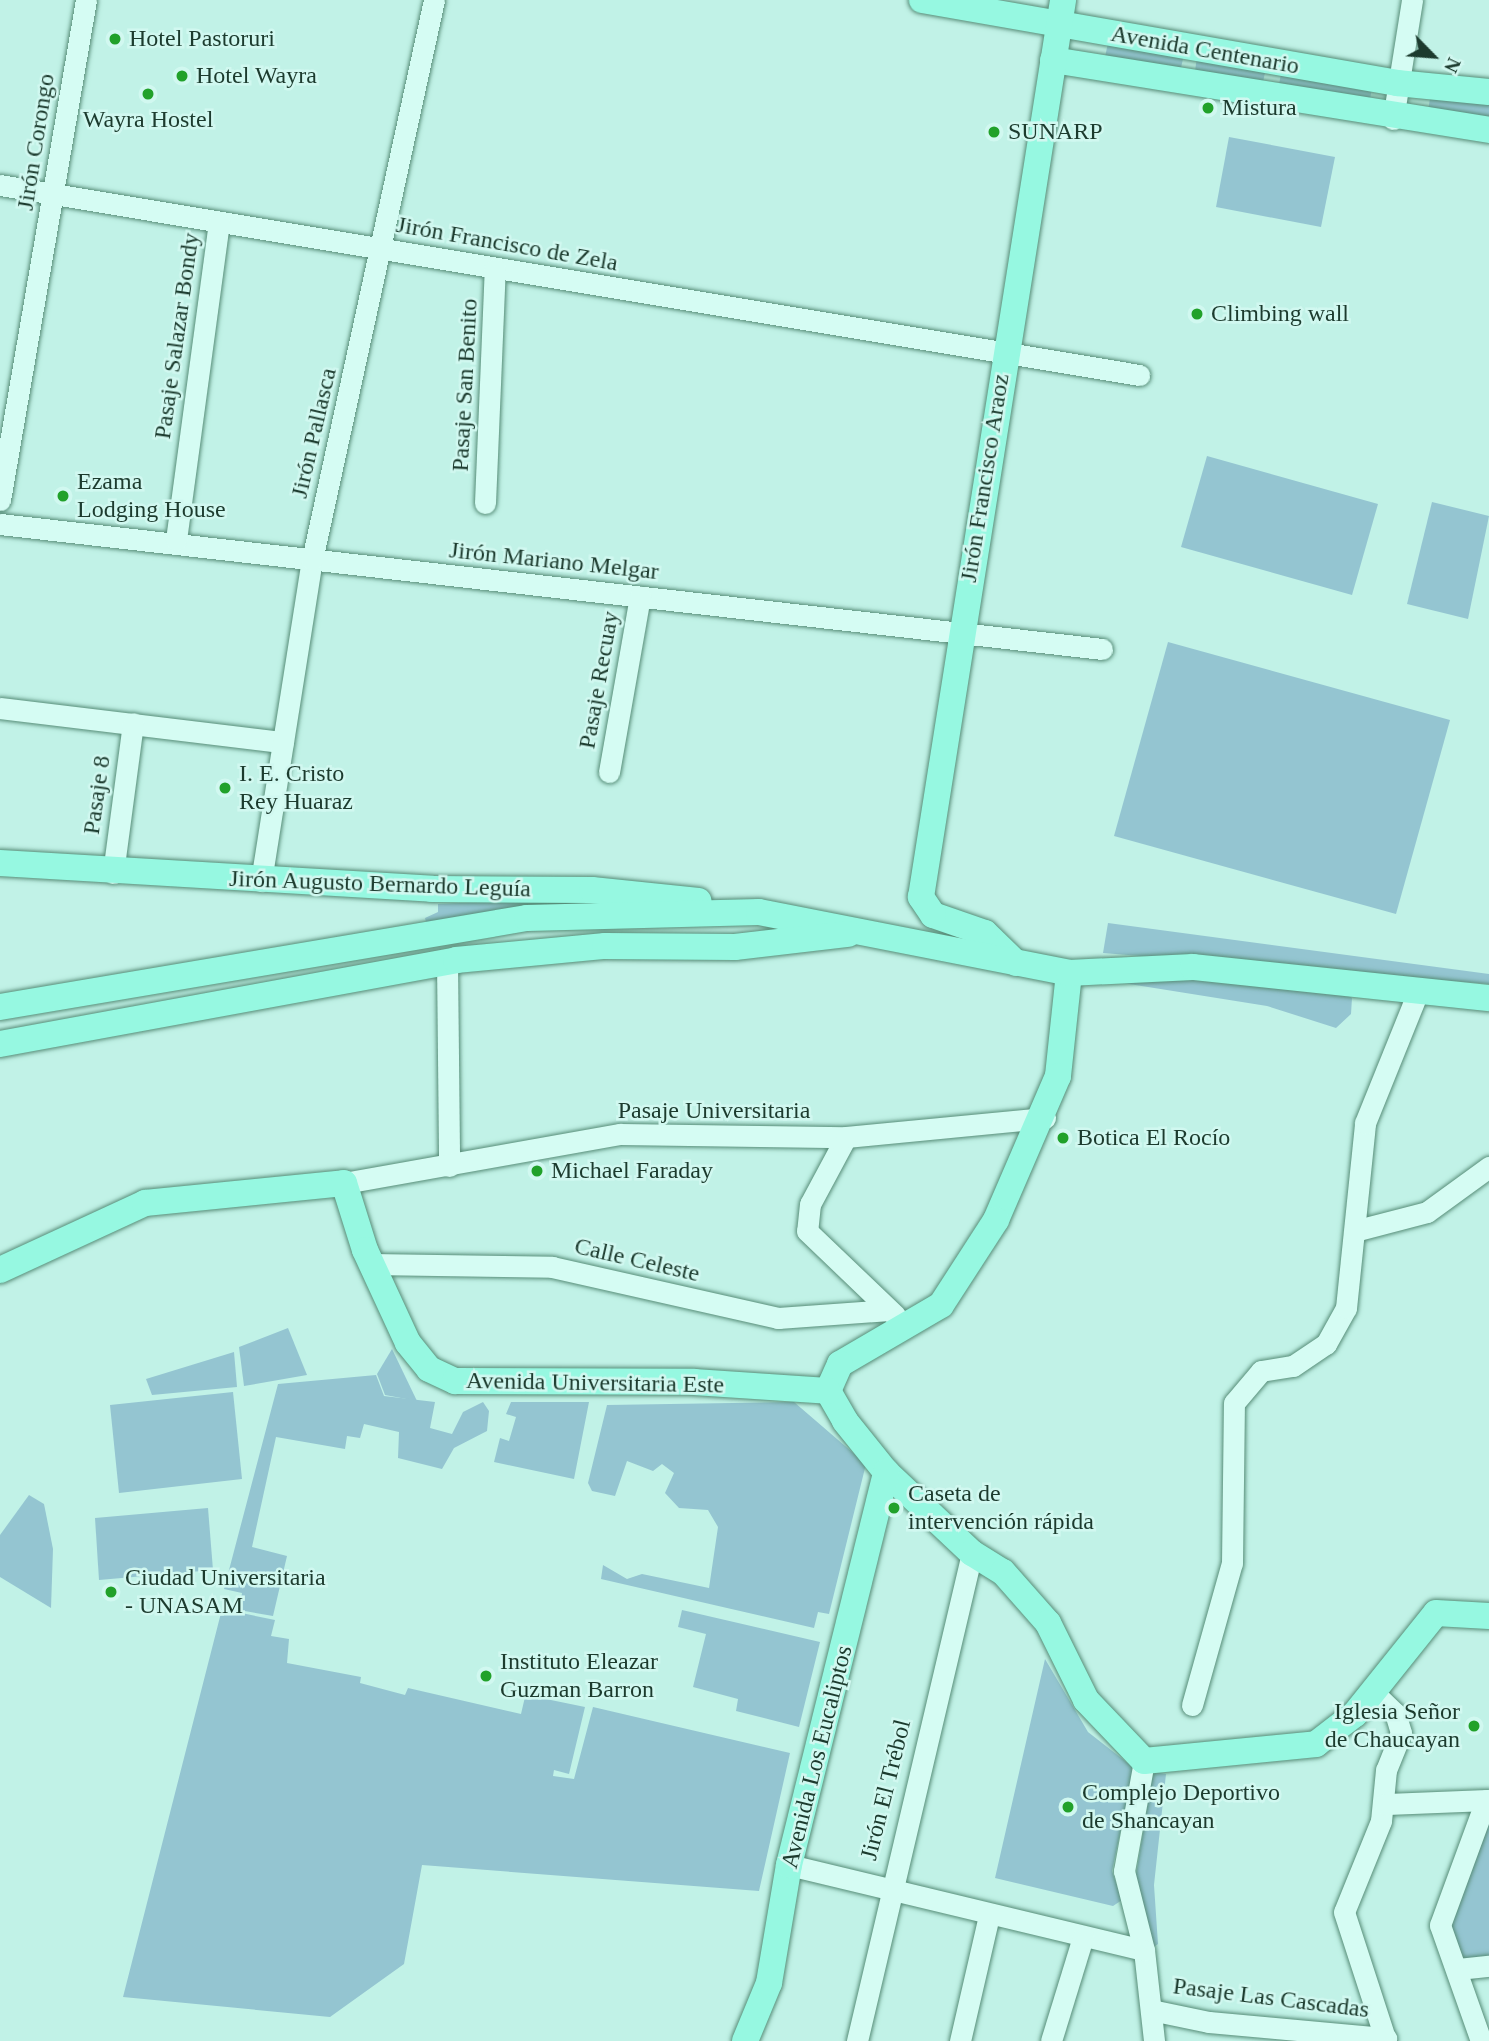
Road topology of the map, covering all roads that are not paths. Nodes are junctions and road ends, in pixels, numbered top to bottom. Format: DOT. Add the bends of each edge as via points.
graph roads {
  1 [pos="86,0"];
  2 [pos="434,0"];
  3 [pos="922,0"];
  4 [pos="1412,0"];
  5 [pos="1061,11"];
  6 [pos="1053,60"];
  7 [pos="1397,83"];
  8 [pos="1489,92"];
  9 [pos="1393,119"];
  10 [pos="1489,130"];
  11 [pos="0,185"];
  12 [pos="55,194"];
  13 [pos="219,222"];
  14 [pos="382,250"];
  15 [pos="495,269"];
  16 [pos="1005,356"];
  17 [pos="1139,375"];
  18 [pos="0,500"];
  19 [pos="485,503"];
  20 [pos="0,524"];
  21 [pos="176,540"];
  22 [pos="312,560"];
  23 [pos="640,597"];
  24 [pos="961,630"];
  25 [pos="1102,649"];
  26 [pos="0,708"];
  27 [pos="133,723"];
  28 [pos="283,742"];
  29 [pos="609,772"];
  30 [pos="0,863"];
  31 [pos="113,873"];
  32 [pos="261,881"];
  33 [pos="759,912"];
  34 [pos="856,932"];
  35 [pos="447,961"];
  36 [pos="1006,961"];
  37 [pos="1069,973"];
  38 [pos="1417,994"];
  39 [pos="1489,998"];
  40 [pos="0,1007"];
  41 [pos="0,1044"];
  42 [pos="1045,1118"];
  43 [pos="846,1137"];
  44 [pos="449,1166"];
  45 [pos="1489,1167"];
  46 [pos="344,1183"];
  47 [pos="1358,1230"];
  48 [pos="371,1264"];
  49 [pos="0,1270"];
  50 [pos="898,1317"];
  51 [pos="828,1391"];
  52 [pos="886,1472"];
  53 [pos="972,1553"];
  54 [pos="1489,1616"];
  55 [pos="1373,1692"];
  56 [pos="1192,1705"];
  57 [pos="1144,1761"];
  58 [pos="1488,1800"];
  59 [pos="1385,1804"];
  60 [pos="789,1865"];
  61 [pos="889,1884"];
  62 [pos="989,1915"];
  63 [pos="1083,1937"];
  64 [pos="1144,1950"];
  65 [pos="1489,1966"];
  66 [pos="1458,1969"];
  67 [pos="1151,2010"];
  68 [pos="1207,2031"];
  69 [pos="1298,2035"];
  70 [pos="1386,2039"];
  71 [pos="745,2041"];
  72 [pos="857,2041"];
  73 [pos="960,2041"];
  74 [pos="1051,2041"];
  75 [pos="1154,2041"];
  76 [pos="1481,2041"];
  1 -- 12 [label="street, Jirón Corongo"];
  2 -- 14 [label="street, Jirón Pallasca"];
  3 -- 5 [label="main road, Avenida Centenario"];
  4 -- 7 [label="street"];
  5 -- 6 [label="main road, Jirón Francisco Araoz"];
  5 -- 7 [label="main road, Avenida Centenario"];
  6 -- 9 [label="main road, Avenida Centenario"];
  6 -- 16 [label="main road, Jirón Francisco Araoz"];
  7 -- 8 [label="main road, Avenida Centenario"];
  7 -- 9 [label="street"];
  9 -- 10 [label="main road, Avenida Centenario"];
  11 -- 12 [label="street, Jirón Francisco de Zela"];
  12 -- 13 [label="street, Jirón Francisco de Zela"];
  12 -- 18 [label="street, Jirón Corongo"];
  13 -- 14 [label="street, Jirón Francisco de Zela"];
  13 -- 21 [label="street, Pasaje Salazar Bondy"];
  14 -- 15 [label="street, Jirón Francisco de Zela"];
  14 -- 22 [label="street, Jirón Pallasca"];
  15 -- 16 [label="street, Jirón Francisco de Zela"];
  15 -- 19 [label="street, Pasaje San Benito"];
  16 -- 17 [label="street, Jirón Francisco de Zela"];
  16 -- 24 [label="main road, Jirón Francisco Araoz"];
  20 -- 21 [label="street, Jirón Mariano Melgar"];
  21 -- 22 [label="street, Jirón Mariano Melgar"];
  22 -- 23 [label="street, Jirón Mariano Melgar"];
  22 -- 28 [label="street, Jirón Pallasca"];
  23 -- 24 [label="street, Jirón Mariano Melgar"];
  23 -- 29 [label="street, Pasaje Recuay"];
  24 -- 25 [label="street, Jirón Mariano Melgar"];
  24 -- 36 [label="main road, Jirón Francisco Araoz" via="921,897 933,915 985,933"];
  26 -- 27 [label="street"];
  27 -- 28 [label="street"];
  27 -- 31 [label="street, Pasaje 8"];
  28 -- 32 [label="street, Jirón Pallasca"];
  30 -- 31 [label="main road, Jirón Augusto Bernardo Leguía"];
  31 -- 32 [label="main road, Jirón Augusto Bernardo Leguía"];
  32 -- 33 [label="main road, Jirón Augusto Bernardo Leguía" via="592,890"];
  33 -- 34 [label="main road"];
  33 -- 40 [label="main road" via="527,918"];
  34 -- 35 [label="main road" via="803,942 605,946"];
  34 -- 36 [label="main road"];
  35 -- 41 [label="main road"];
  35 -- 44 [label="street"];
  36 -- 37 [label="main road"];
  37 -- 38 [label="main road" via="1193,967"];
  37 -- 42 [label="main road" via="1067,1025"];
  38 -- 39 [label="main road"];
  38 -- 47 [label="street" via="1365,1123"];
  42 -- 43 [label="street, Pasaje Universitaria"];
  42 -- 50 [label="main road" via="996,1220 941,1305"];
  43 -- 44 [label="street, Pasaje Universitaria" via="620,1134"];
  43 -- 50 [label="street" via="810,1204 807,1231"];
  44 -- 46 [label="street, Pasaje Universitaria"];
  45 -- 47 [label="street" via="1427,1212"];
  46 -- 48 [label="main road, Avenida Universitaria Este"];
  46 -- 49 [label="main road" via="145,1203"];
  47 -- 56 [label="street" via="1346,1308 1326,1344 1293,1366 1261,1371 1234,1403 1231,1563"];
  48 -- 50 [label="street, Calle Celeste" via="552,1267 778,1318"];
  48 -- 51 [label="main road, Avenida Universitaria Este" via="408,1343 429,1369 456,1381 694,1382"];
  50 -- 51 [label="main road" via="840,1364"];
  51 -- 52 [label="main road"];
  52 -- 53 [label="main road"];
  52 -- 60 [label="main road, Avenida Los Eucaliptos"];
  53 -- 57 [label="main road" via="1003,1572 1048,1623 1086,1700"];
  53 -- 61 [label="street, Jirón El Trébol"];
  54 -- 55 [label="main road" via="1436,1613"];
  55 -- 57 [label="main road" via="1317,1745"];
  55 -- 59 [label="street" via="1400,1722"];
  57 -- 64 [label="street" via="1124,1871"];
  58 -- 59 [label="street"];
  58 -- 66 [label="street" via="1440,1925"];
  59 -- 70 [label="street" via="1344,1912"];
  60 -- 61 [label="street"];
  60 -- 71 [label="main road, Avenida Los Eucaliptos" via="769,1983"];
  61 -- 62 [label="street"];
  61 -- 72 [label="street, Jirón El Trébol"];
  62 -- 63 [label="street"];
  62 -- 73 [label="street"];
  63 -- 64 [label="street"];
  63 -- 74 [label="street"];
  64 -- 67 [label="street"];
  65 -- 66 [label="street"];
  66 -- 76 [label="street"];
  67 -- 68 [label="street, Pasaje Las Cascadas"];
  67 -- 75 [label="street"];
  68 -- 69 [label="street, Pasaje Las Cascadas"];
  69 -- 70 [label="street, Pasaje Las Cascadas"];
}
